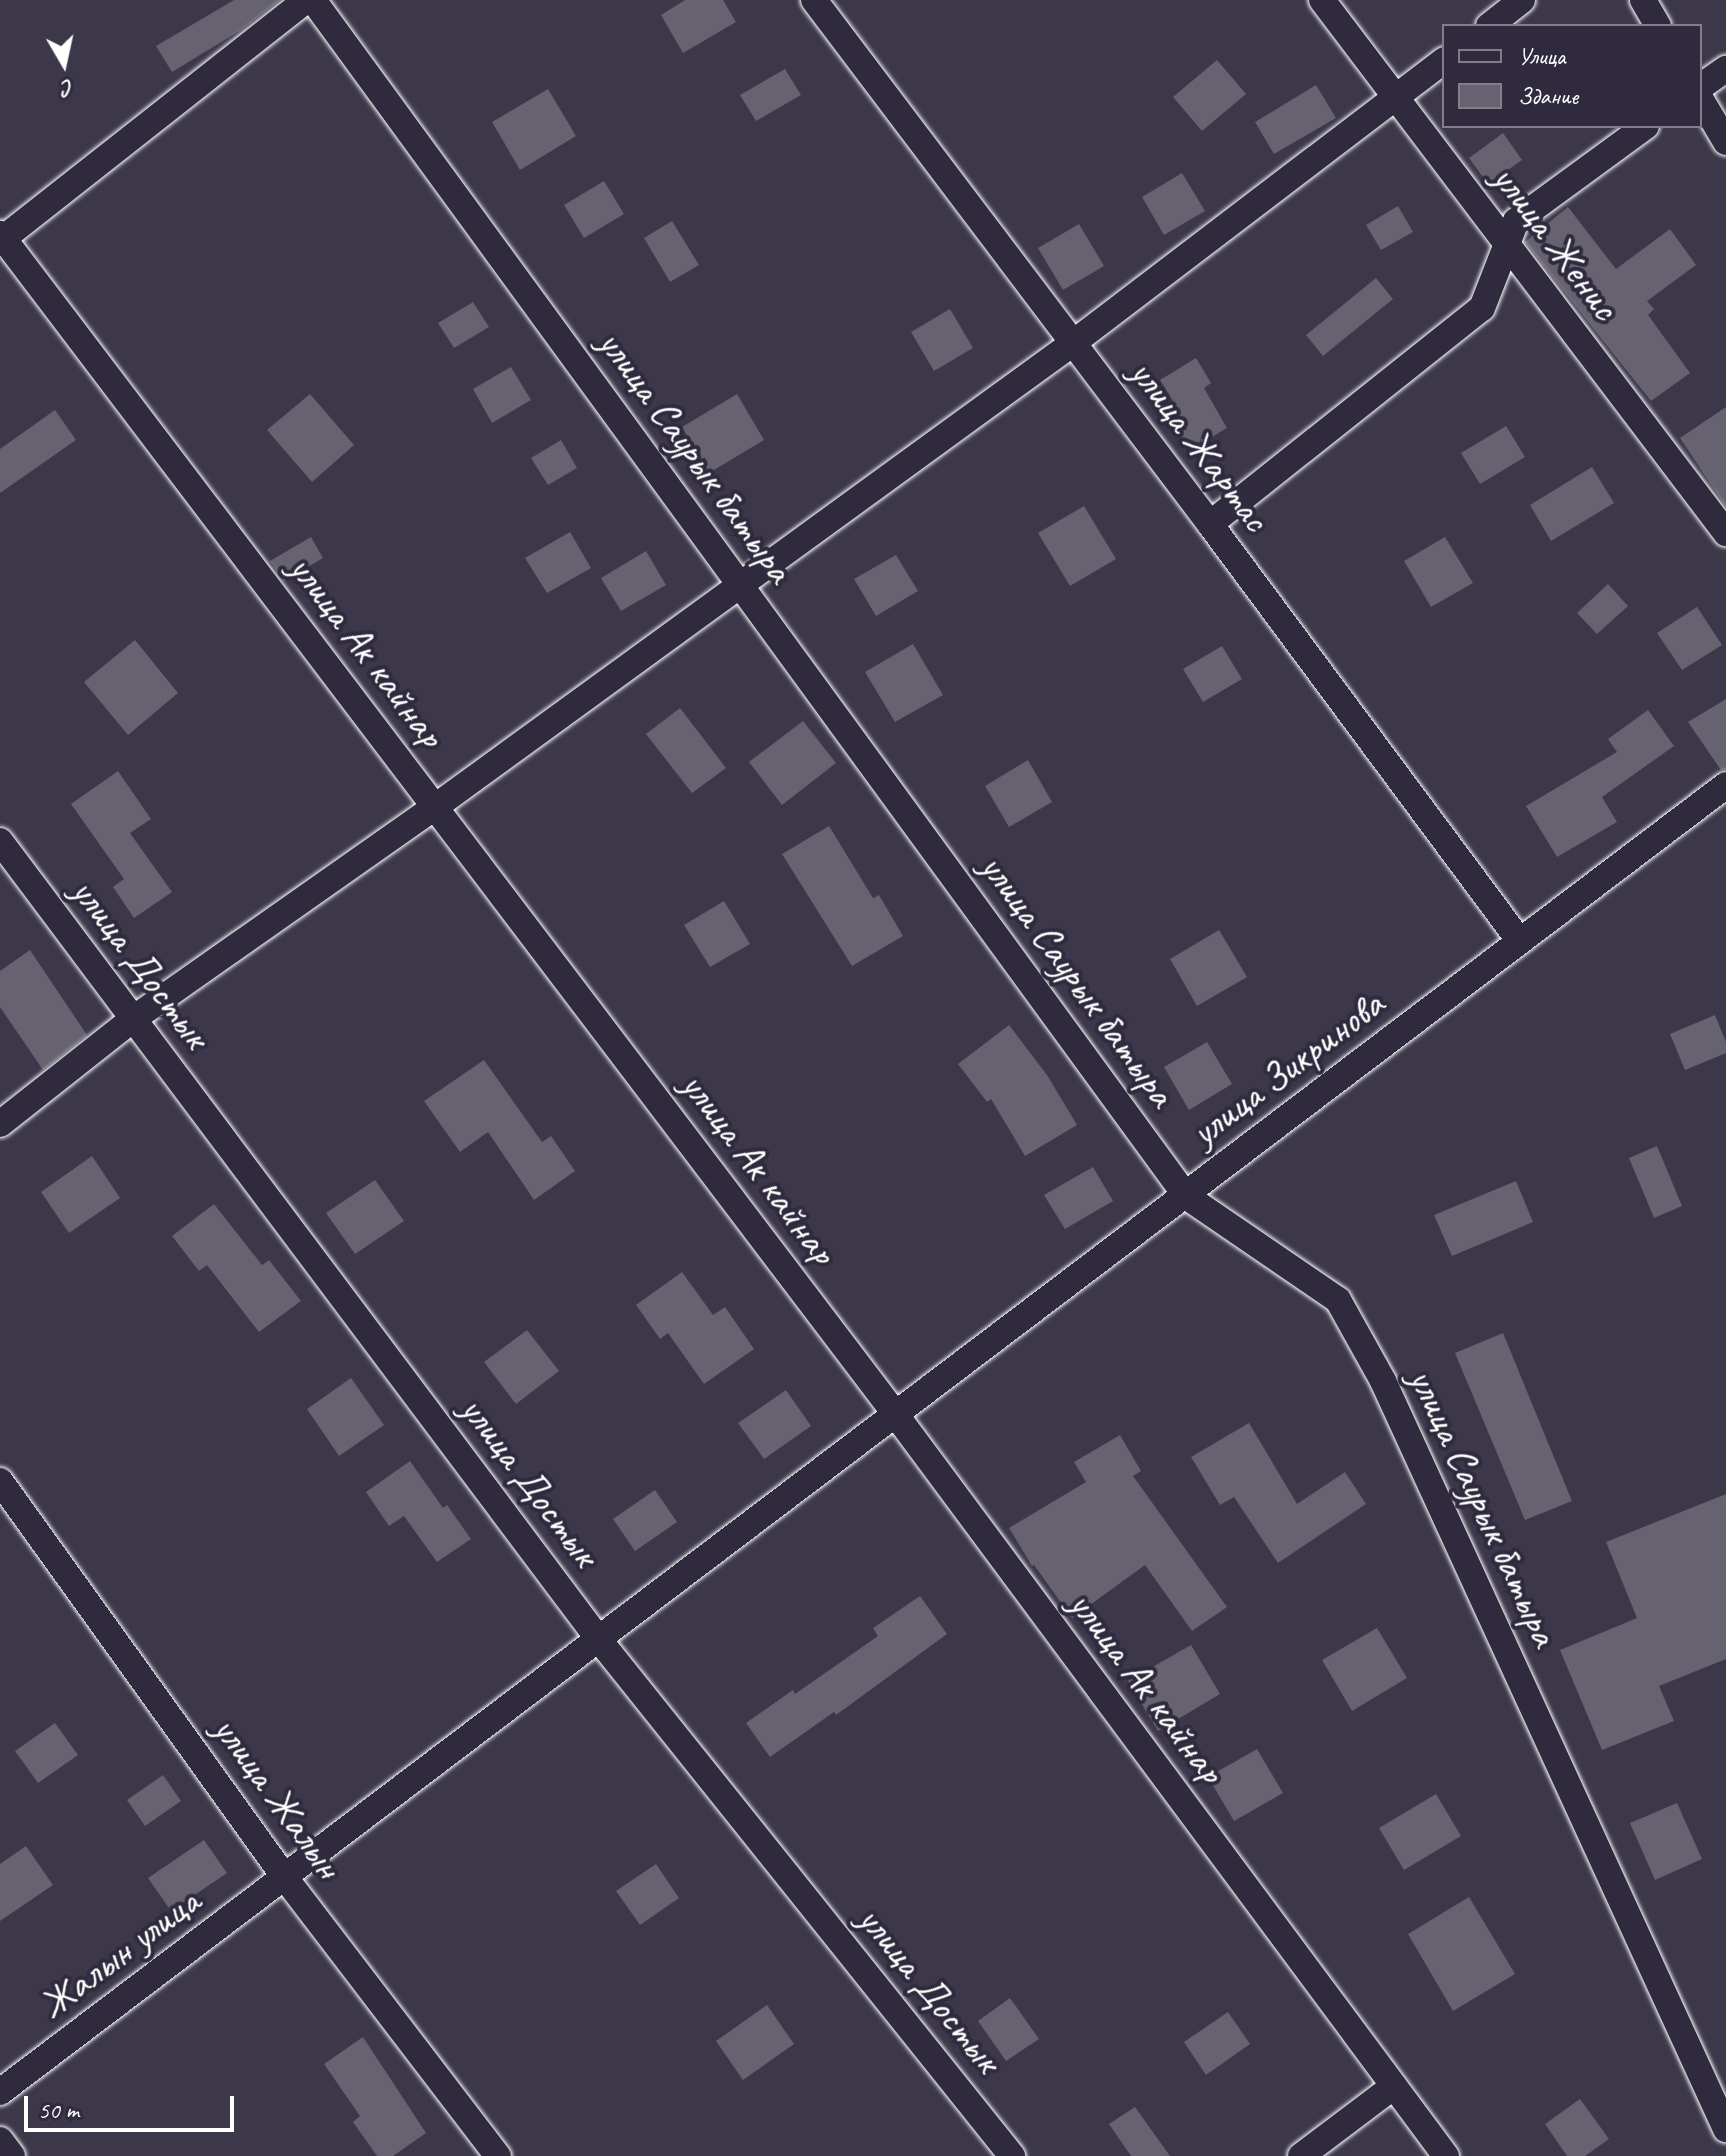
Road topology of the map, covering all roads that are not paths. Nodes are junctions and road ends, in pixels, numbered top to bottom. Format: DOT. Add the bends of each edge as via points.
graph roads {
  1 [pos="306,0"];
  2 [pos="313,0"];
  3 [pos="814,0"];
  4 [pos="1322,0"];
  5 [pos="1522,0"];
  6 [pos="1643,0"];
  7 [pos="1492,24"];
  8 [pos="1657,24"];
  9 [pos="1442,62"];
  10 [pos="1726,69"];
  11 [pos="1702,86"];
  12 [pos="1396,97"];
  13 [pos="1702,101"];
  14 [pos="1643,128"];
  15 [pos="1726,142"];
  16 [pos="1,238"];
  17 [pos="1507,244"];
  18 [pos="1073,343"];
  19 [pos="1210,524"];
  20 [pos="1726,533"];
  21 [pos="739,583"];
  22 [pos="1726,785"];
  23 [pos="435,807"];
  24 [pos="0,841"];
  25 [pos="1519,940"];
  26 [pos="133,1019"];
  27 [pos="0,1124"];
  28 [pos="1186,1196"];
  29 [pos="896,1415"];
  30 [pos="0,1481"];
  31 [pos="600,1641"];
  32 [pos="286,1879"];
  33 [pos="1394,2086"];
  34 [pos="0,2092"];
  35 [pos="1726,2129"];
  36 [pos="0,2140"];
  37 [pos="12,2156"];
  38 [pos="498,2156"];
  39 [pos="1012,2156"];
  40 [pos="1301,2156"];
  41 [pos="1446,2156"];
  1 -- 16 [label="street"];
  2 -- 21 [label="street, улица Саурык батыра"];
  3 -- 18 [label="street, улица Жартас"];
  4 -- 12 [label="street, улица Женис"];
  5 -- 7 [label="street"];
  6 -- 8 [label="street"];
  9 -- 12 [label="street"];
  10 -- 11 [label="street"];
  12 -- 17 [label="street, улица Женис"];
  12 -- 18 [label="street"];
  13 -- 15 [label="street"];
  14 -- 17 [label="street" via="1516,221"];
  16 -- 23 [label="street, улица Ак кайнар"];
  17 -- 19 [label="street" via="1482,308"];
  17 -- 20 [label="street, улица Женис"];
  18 -- 19 [label="street, улица Жартас"];
  18 -- 21 [label="street"];
  19 -- 25 [label="street, улица Жартас"];
  21 -- 23 [label="street"];
  21 -- 28 [label="street, улица Саурык батыра"];
  22 -- 25 [label="street, улица Зикринова"];
  23 -- 26 [label="street"];
  23 -- 29 [label="street, улица Ак кайнар"];
  24 -- 26 [label="street, улица Достык"];
  25 -- 28 [label="street, улица Зикринова"];
  26 -- 27 [label="street"];
  26 -- 31 [label="street, улица Достык"];
  28 -- 29 [label="street, улица Зикринова"];
  28 -- 35 [label="street, улица Саурык батыра" via="1338,1300 1383,1381"];
  29 -- 31 [label="street, улица Зикринова"];
  29 -- 33 [label="street, улица Ак кайнар"];
  30 -- 32 [label="street, улица Жалын"];
  31 -- 32 [label="street, Жалын улица"];
  31 -- 39 [label="street, улица Достык"];
  32 -- 34 [label="street, Жалын улица"];
  32 -- 38 [label="street, улица Жалын"];
  33 -- 40 [label="street"];
  33 -- 41 [label="street, улица Ак кайнар"];
  36 -- 37 [label="street"];
}
